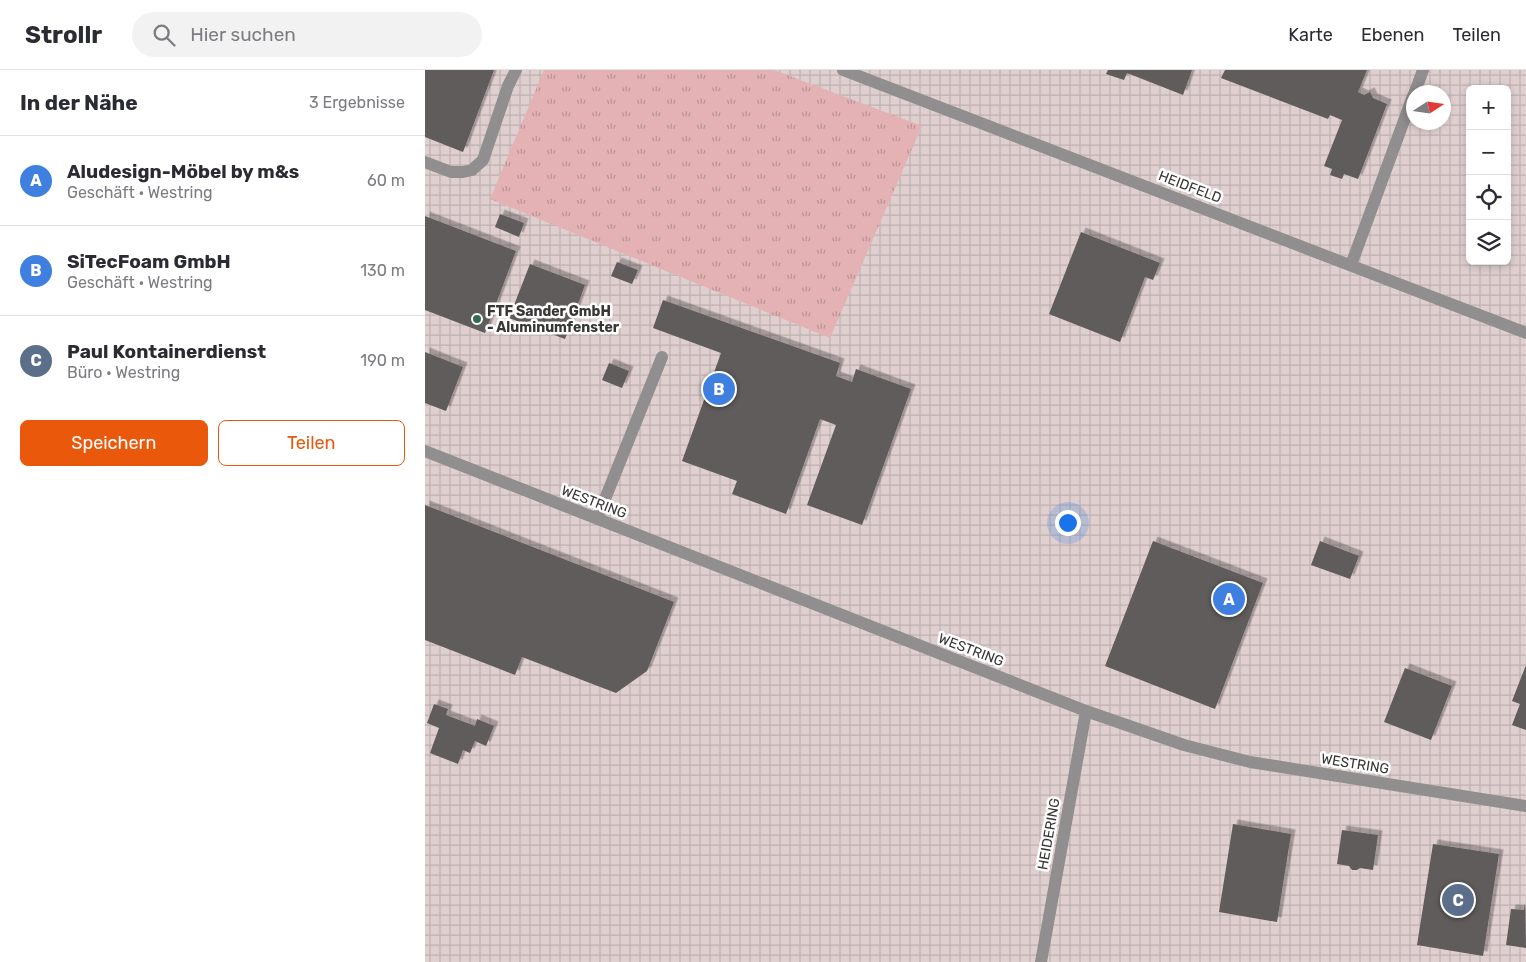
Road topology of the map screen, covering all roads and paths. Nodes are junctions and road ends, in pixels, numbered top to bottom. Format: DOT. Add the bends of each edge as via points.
graph roads {
  1 [pos="516,70"];
  2 [pos="843,70"];
  3 [pos="1423,70"];
  4 [pos="871,75"];
  5 [pos="1417,85"];
  6 [pos="1406,116"];
  7 [pos="425,162"];
  8 [pos="1351,266"];
  9 [pos="1526,333"];
  10 [pos="662,357"];
  11 [pos="425,451"];
  12 [pos="597,519"];
  13 [pos="1086,711"];
  14 [pos="1526,806"];
  15 [pos="1041,962"];
  1 -- 7 [label="street" via="483,160 472,170 463,172 451,172"];
  2 -- 4 [label="street, HEIDFELD"];
  3 -- 5 [label="street"];
  4 -- 8 [label="street, HEIDFELD"];
  6 -- 8 [label="street"];
  8 -- 9 [label="street, HEIDFELD"];
  10 -- 12 [label="street"];
  11 -- 12 [label="street, WESTRING"];
  12 -- 13 [label="street, WESTRING"];
  13 -- 14 [label="street, WESTRING" via="1184,745 1250,762"];
  13 -- 15 [label="street, HEIDERING"];
}
